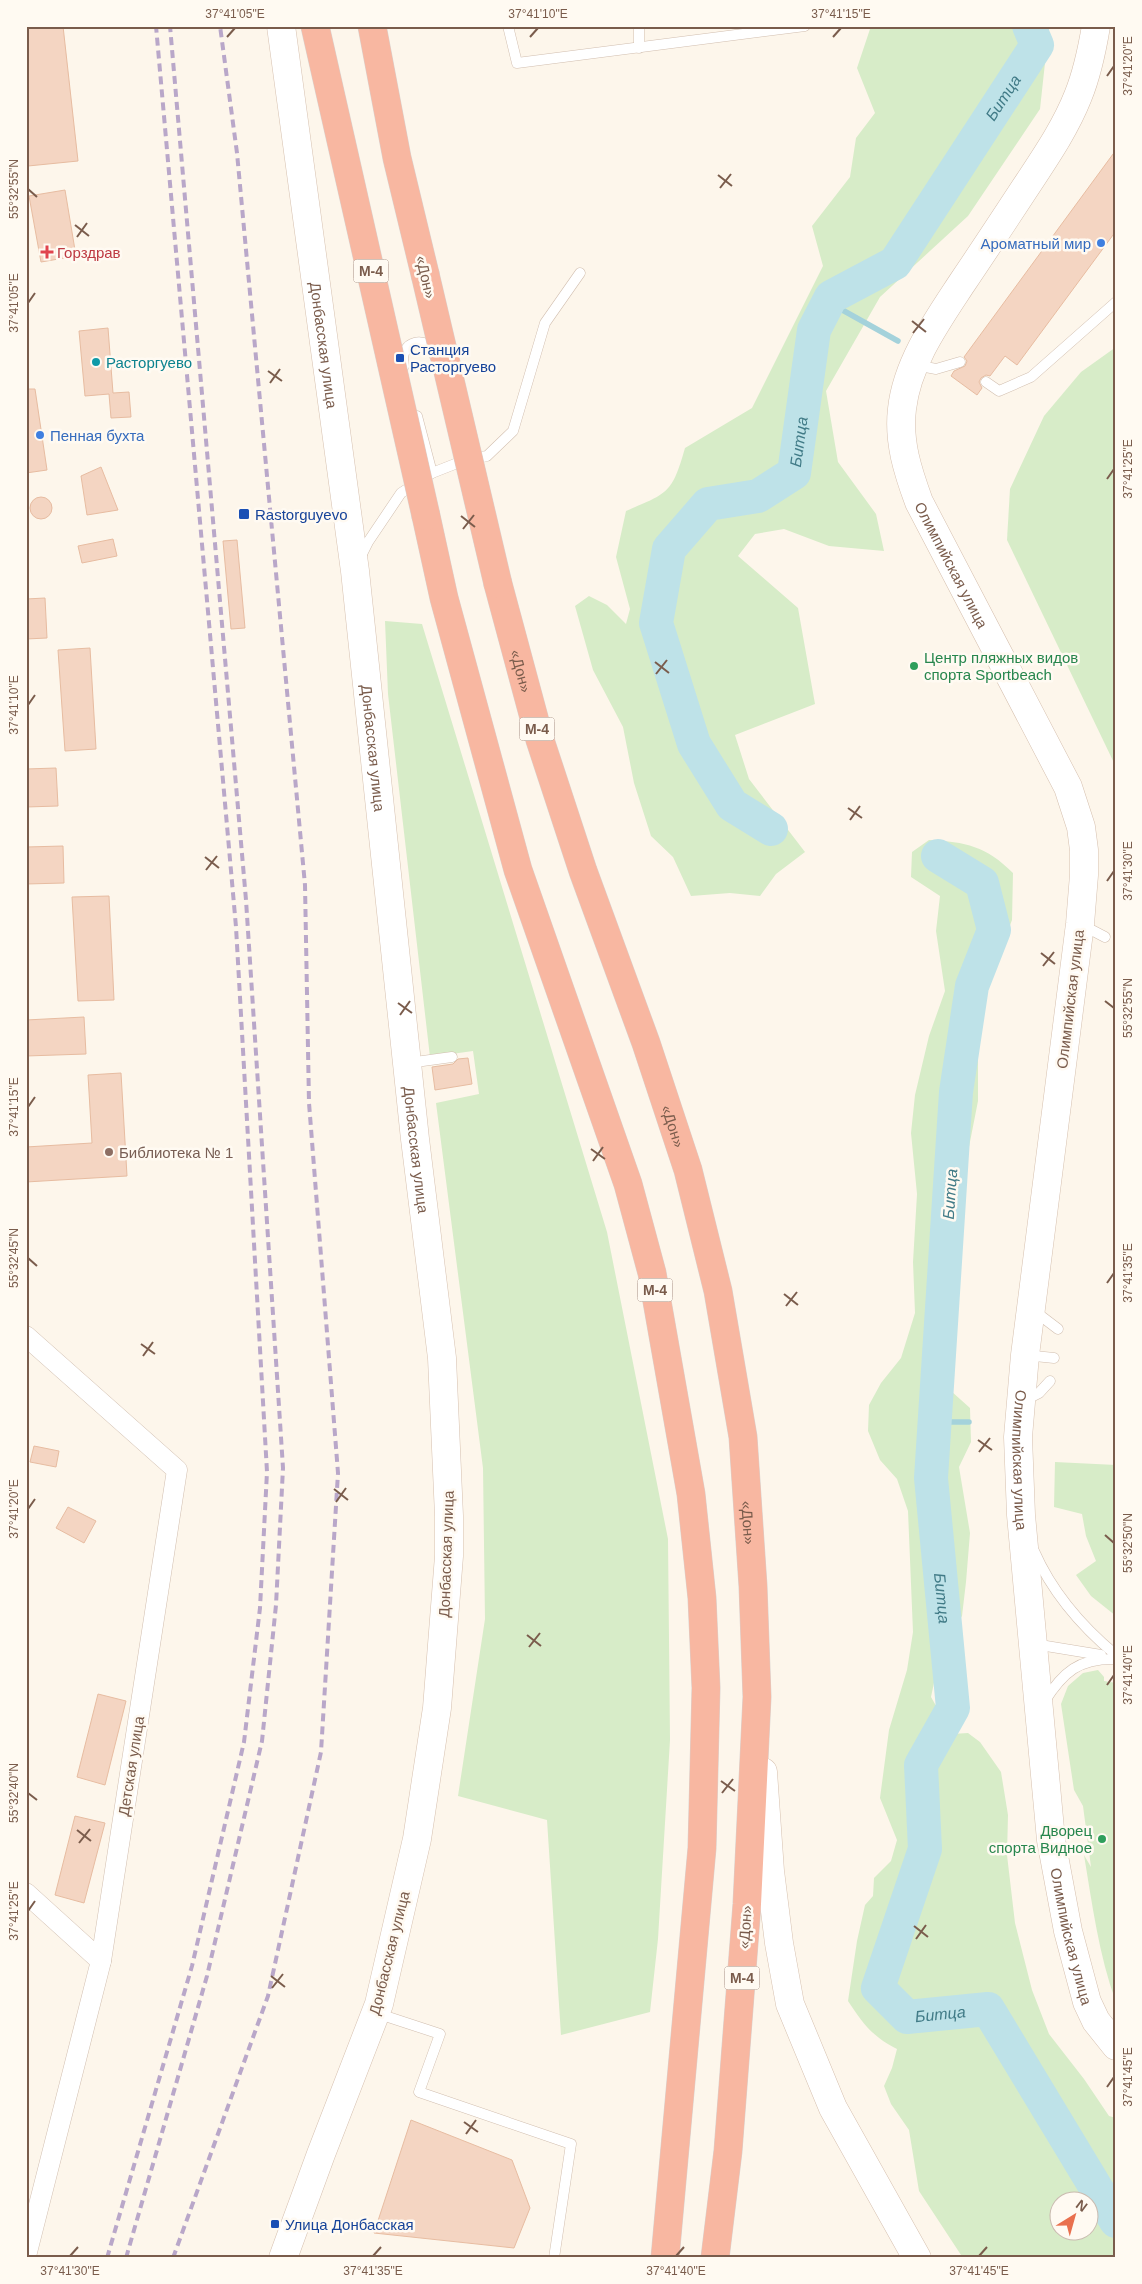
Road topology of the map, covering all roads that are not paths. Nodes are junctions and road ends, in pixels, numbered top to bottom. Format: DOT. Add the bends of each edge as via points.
graph roads {
  1 [pos="281,26"];
  2 [pos="315,26"];
  3 [pos="372,26"];
  4 [pos="508,26"];
  5 [pos="639,26"];
  6 [pos="805,26"];
  7 [pos="1096,26"];
  8 [pos="639,48"];
  9 [pos="580,273"];
  10 [pos="1116,302"];
  11 [pos="960,362"];
  12 [pos="914,365"];
  13 [pos="407,378"];
  14 [pos="986,382"];
  15 [pos="414,406"];
  16 [pos="460,462"];
  17 [pos="432,473"];
  18 [pos="354,570"];
  19 [pos="1080,924"];
  20 [pos="1105,937"];
  21 [pos="452,1056"];
  22 [pos="407,1063"];
  23 [pos="1031,1308"];
  24 [pos="1058,1329"];
  25 [pos="26,1336"];
  26 [pos="1025,1355"];
  27 [pos="1054,1358"];
  28 [pos="1050,1381"];
  29 [pos="1020,1402"];
  30 [pos="1022,1526"];
  31 [pos="1034,1644"];
  32 [pos="1116,1657"];
  33 [pos="757,1697"];
  34 [pos="1040,1715"];
  35 [pos="26,1893"];
  36 [pos="101,1961"];
  37 [pos="375,2013"];
  38 [pos="1116,2046"];
  39 [pos="32,2215"];
  40 [pos="26,2256"];
  41 [pos="284,2258"];
  42 [pos="554,2258"];
  43 [pos="665,2258"];
  44 [pos="715,2258"];
  45 [pos="917,2258"];
  1 -- 18 [label="street, Донбасская улица"];
  2 -- 43 [label="highway, М-4, bridge" via="444,598 518,870 628,1184 652,1274 691,1494 702,1598 706,1688 702,1848"];
  3 -- 33 [label="highway, «Дон» / М-4, bridge" via="398,158 498,584 544,749 583,872 646,1043 688,1170 718,1291 742,1437 754,1586"];
  4 -- 8 [label="lane" via="517,63"];
  5 -- 8 [label="lane"];
  6 -- 8 [label="lane"];
  7 -- 12 [label="street, Олимпийская улица" via="1087,70 1063,126 942,313"];
  9 -- 16 [label="lane" via="545,323 513,431 486,456"];
  10 -- 14 [label="lane" via="1031,377 1000,391"];
  11 -- 12 [label="lane" via="936,369"];
  12 -- 19 [label="street, Олимпийская улица" via="902,410 904,454 910,476 919,502 1068,787 1081,827 1084,850"];
  13 -- 16 [label="lane" via="402,359 407,347 411,343 425,344 434,352"];
  15 -- 17 [label="lane"];
  16 -- 17 [label="lane"];
  17 -- 18 [label="lane" via="401,493 368,542"];
  18 -- 22 [label="street, Донбасская улица"];
  19 -- 20 [label="lane"];
  19 -- 23 [label="street, Олимпийская улица"];
  21 -- 22 [label="lane"];
  22 -- 37 [label="street, Донбасская улица" via="442,1358 449,1556 437,1708 418,1839"];
  23 -- 24 [label="lane"];
  23 -- 26 [label="street, Олимпийская улица"];
  25 -- 36 [label="street, Детская улица" via="177,1470"];
  26 -- 27 [label="lane"];
  26 -- 29 [label="street, Олимпийская улица"];
  28 -- 29 [label="lane" via="1039,1393"];
  29 -- 30 [label="street, Олимпийская улица" via="1018,1437"];
  30 -- 31 [label="street, Олимпийская улица"];
  30 -- 32 [label="lane" via="1045,1575 1070,1610"];
  31 -- 32 [label="lane"];
  31 -- 34 [label="street, Олимпийская улица"];
  32 -- 34 [label="lane" via="1087,1661 1069,1671 1044,1702"];
  33 -- 44 [label="highway, «Дон» / М-4" via="746,1914 728,2150"];
  33 -- 45 [label="street" via="770,1871 790,2004 833,2108"];
  34 -- 38 [label="street, Олимпийская улица" via="1052,1840 1068,1931 1087,2002 1096,2021"];
  35 -- 36 [label="street"];
  36 -- 39 [label="street, Детская улица"];
  37 -- 41 [label="street, Донбасская улица"];
  37 -- 42 [label="lane" via="440,2034 419,2092 571,2144"];
  39 -- 40 [label="street, Детская улица"];
}
